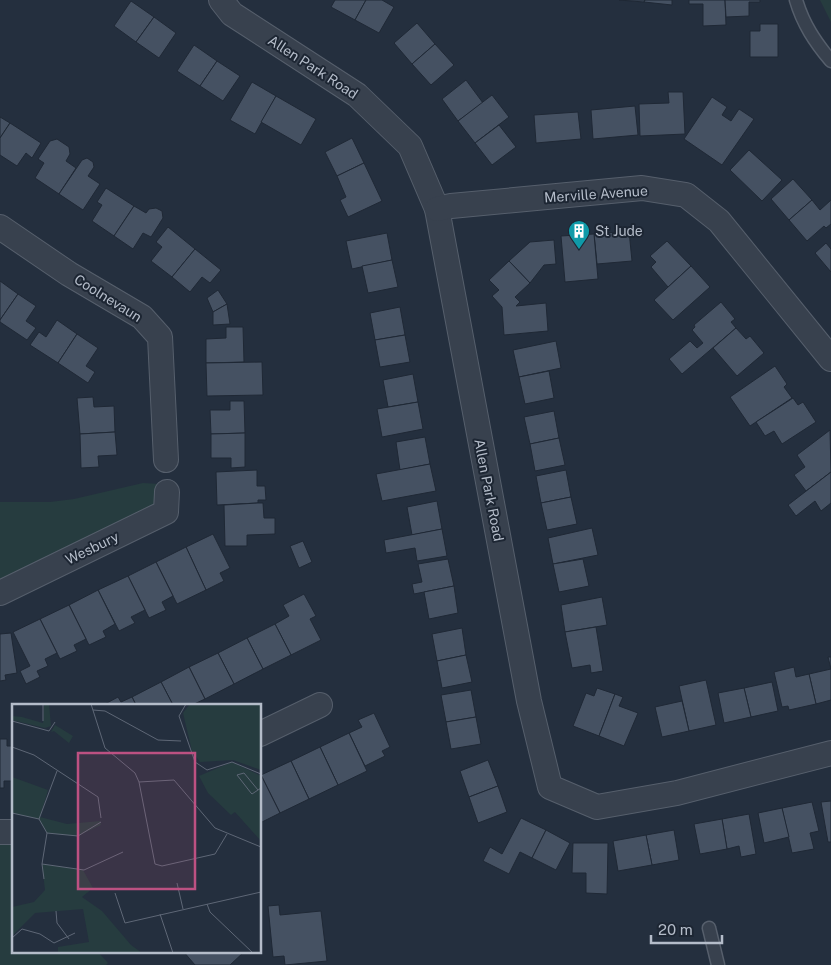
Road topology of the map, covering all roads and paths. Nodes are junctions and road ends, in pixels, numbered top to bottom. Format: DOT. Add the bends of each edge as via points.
graph roads {
  1 [pos="221,0"];
  2 [pos="796,0"];
  3 [pos="831,61"];
  4 [pos="437,209"];
  5 [pos="0,227"];
  6 [pos="831,359"];
  7 [pos="166,460"];
  8 [pos="167,492"];
  9 [pos="0,593"];
  10 [pos="320,705"];
  11 [pos="261,734"];
  12 [pos="831,753"];
  13 [pos="709,928"];
  14 [pos="718,965"];
  1 -- 4 [label="street, Allen Park Road" via="232,14 357,95 410,146"];
  2 -- 3 [label="lane" via="806,27"];
  4 -- 6 [label="street, Merville Avenue" via="642,188 686,195 719,220"];
  4 -- 12 [label="street, Allen Park Road" via="529,701 550,788 597,807 676,793"];
  5 -- 7 [label="street, Coolnevaun" via="69,274 142,317 160,337"];
  8 -- 9 [label="street, Wesbury" via="166,512"];
  10 -- 11 [label="street"];
  13 -- 14 [label="lane"];
}
